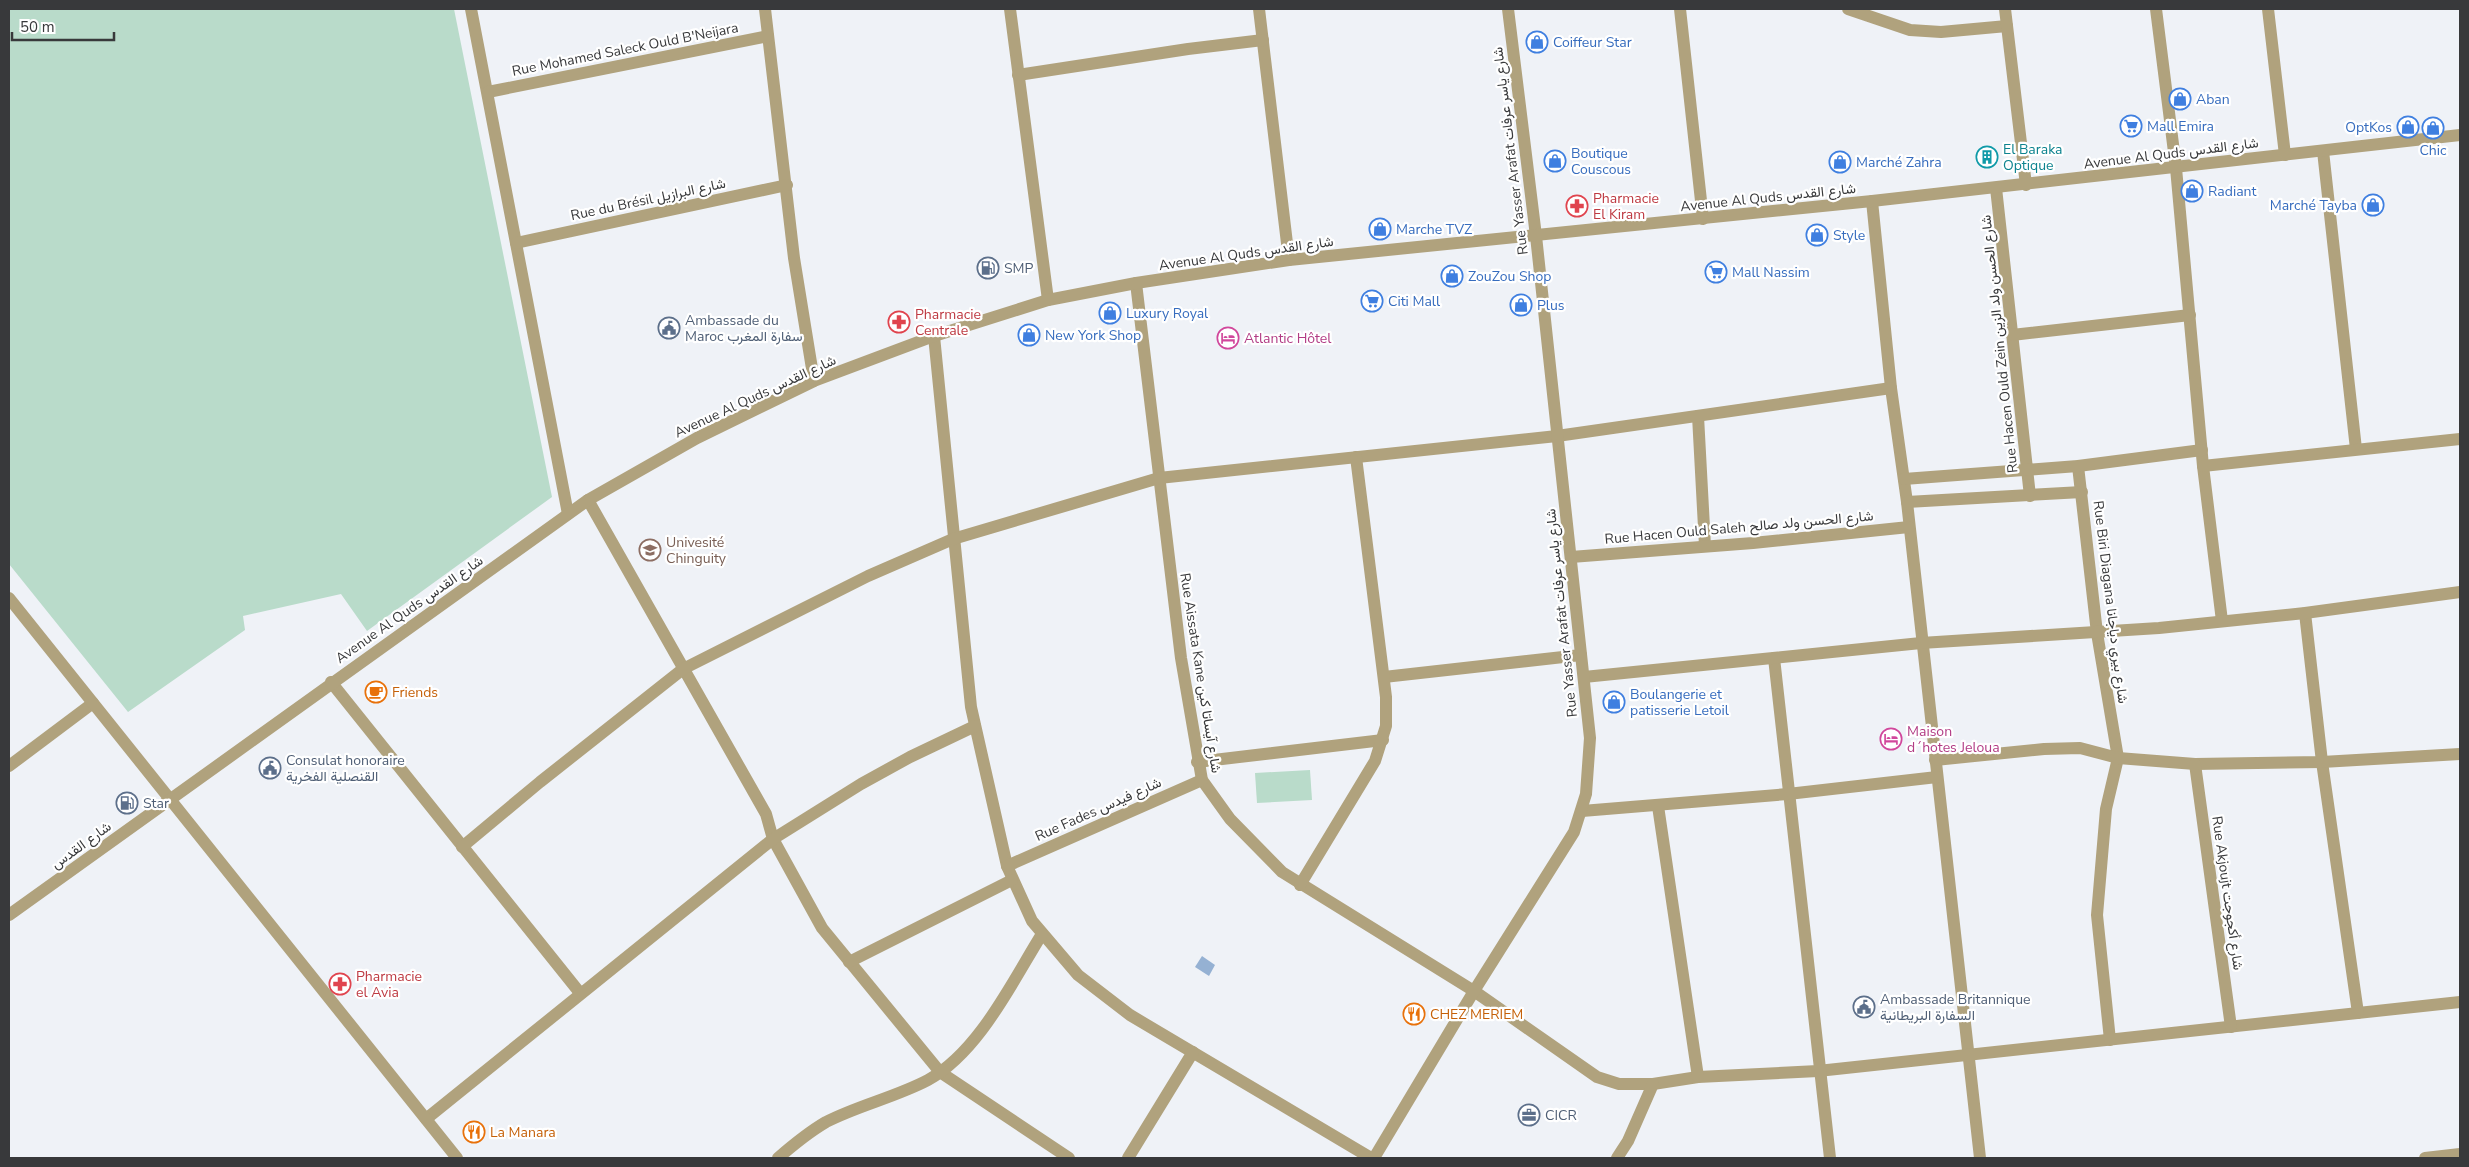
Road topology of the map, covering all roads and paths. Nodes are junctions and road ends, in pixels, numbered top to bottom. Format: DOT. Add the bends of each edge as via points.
graph roads {
  1 [pos="471,9"];
  2 [pos="764,9"];
  3 [pos="1010,9"];
  4 [pos="1259,9"];
  5 [pos="1508,9"];
  6 [pos="1680,9"];
  7 [pos="1848,9"];
  8 [pos="2006,9"];
  9 [pos="2156,9"];
  10 [pos="2268,9"];
  11 [pos="2007,26"];
  12 [pos="768,36"];
  13 [pos="1263,40"];
  14 [pos="1018,75"];
  15 [pos="488,92"];
  16 [pos="2460,135"];
  17 [pos="2323,152"];
  18 [pos="2285,155"];
  19 [pos="2176,168"];
  20 [pos="2026,184"];
  21 [pos="787,185"];
  22 [pos="1996,188"];
  23 [pos="1872,201"];
  24 [pos="1703,219"];
  25 [pos="1536,236"];
  26 [pos="516,243"];
  27 [pos="1290,260"];
  28 [pos="1136,283"];
  29 [pos="1048,300"];
  30 [pos="2190,315"];
  31 [pos="2012,335"];
  32 [pos="934,336"];
  33 [pos="814,381"];
  34 [pos="1891,388"];
  35 [pos="1698,416"];
  36 [pos="1557,436"];
  37 [pos="2460,439"];
  38 [pos="2356,449"];
  39 [pos="2202,450"];
  40 [pos="1356,457"];
  41 [pos="2078,466"];
  42 [pos="2203,466"];
  43 [pos="2028,469"];
  44 [pos="1159,478"];
  45 [pos="1904,479"];
  46 [pos="2082,492"];
  47 [pos="2030,496"];
  48 [pos="588,500"];
  49 [pos="1907,502"];
  50 [pos="568,514"];
  51 [pos="1909,527"];
  52 [pos="953,539"];
  53 [pos="1705,546"];
  54 [pos="1571,557"];
  55 [pos="2460,592"];
  56 [pos="9,598"];
  57 [pos="2305,613"];
  58 [pos="2222,621"];
  59 [pos="2097,633"];
  60 [pos="1921,643"];
  61 [pos="1581,655"];
  62 [pos="1774,658"];
  63 [pos="683,669"];
  64 [pos="1384,677"];
  65 [pos="1584,677"];
  66 [pos="331,682"];
  67 [pos="93,702"];
  68 [pos="974,726"];
  69 [pos="1383,740"];
  70 [pos="2460,754"];
  71 [pos="2118,758"];
  72 [pos="1935,760"];
  73 [pos="1197,762"];
  74 [pos="2322,762"];
  75 [pos="2196,764"];
  76 [pos="9,766"];
  77 [pos="1936,777"];
  78 [pos="1202,780"];
  79 [pos="1788,794"];
  80 [pos="170,800"];
  81 [pos="1658,806"];
  82 [pos="1582,811"];
  83 [pos="773,839"];
  84 [pos="462,846"];
  85 [pos="1007,866"];
  86 [pos="1012,880"];
  87 [pos="1300,885"];
  88 [pos="9,915"];
  89 [pos="1042,934"];
  90 [pos="849,962"];
  91 [pos="1474,991"];
  92 [pos="580,993"];
  93 [pos="2460,1002"];
  94 [pos="2358,1013"];
  95 [pos="2231,1027"];
  96 [pos="2110,1040"];
  97 [pos="1193,1052"];
  98 [pos="1968,1055"];
  99 [pos="1818,1071"];
  100 [pos="940,1072"];
  101 [pos="1698,1078"];
  102 [pos="1653,1084"];
  103 [pos="426,1119"];
  104 [pos="2460,1154"];
  105 [pos="457,1158"];
  106 [pos="778,1158"];
  107 [pos="1069,1158"];
  108 [pos="1128,1158"];
  109 [pos="1373,1158"];
  110 [pos="1617,1158"];
  111 [pos="1830,1158"];
  112 [pos="1980,1158"];
  113 [pos="2426,1158"];
  1 -- 15 [label="street"];
  2 -- 12 [label="street"];
  3 -- 14 [label="street"];
  4 -- 13 [label="street"];
  5 -- 25 [label="street, Rue Yasser Arafat شارع ياسر عرفات"];
  6 -- 24 [label="street"];
  7 -- 11 [label="street" via="1910,30 1941,32"];
  8 -- 11 [label="street"];
  9 -- 19 [label="street"];
  10 -- 18 [label="street"];
  11 -- 20 [label="street"];
  12 -- 15 [label="street, Rue Mohamed Saleck Ould B'Neijara"];
  12 -- 21 [label="street"];
  13 -- 14 [label="street"];
  13 -- 27 [label="street"];
  14 -- 29 [label="street"];
  15 -- 26 [label="street"];
  16 -- 17 [label="street, Avenue Al Quds شارع القدس"];
  17 -- 18 [label="street, Avenue Al Quds شارع القدس"];
  17 -- 38 [label="street"];
  18 -- 19 [label="street, Avenue Al Quds شارع القدس"];
  19 -- 20 [label="street, Avenue Al Quds شارع القدس"];
  19 -- 30 [label="street"];
  20 -- 22 [label="street, Avenue Al Quds شارع القدس"];
  21 -- 26 [label="street, Rue du Brésil شارع البرازيل"];
  21 -- 33 [label="street" via="794,258"];
  22 -- 23 [label="street, Avenue Al Quds شارع القدس"];
  22 -- 31 [label="street, Rue Hacen Ould Zein شارع الحسن ولد الزين"];
  23 -- 24 [label="street, Avenue Al Quds شارع القدس"];
  23 -- 34 [label="street"];
  24 -- 25 [label="street, Avenue Al Quds شارع القدس"];
  25 -- 27 [label="street, Avenue Al Quds شارع القدس"];
  25 -- 36 [label="street, Rue Yasser Arafat شارع ياسر عرفات"];
  26 -- 50 [label="street"];
  27 -- 28 [label="street, Avenue Al Quds شارع القدس"];
  28 -- 29 [label="street, Avenue Al Quds شارع القدس"];
  28 -- 44 [label="street, Rue Aissata Kane شارع آيساتا كين"];
  29 -- 32 [label="street, Avenue Al Quds شارع القدس"];
  30 -- 31 [label="street"];
  30 -- 39 [label="street"];
  31 -- 43 [label="street, Rue Hacen Ould Zein شارع الحسن ولد الزين"];
  32 -- 33 [label="street, Avenue Al Quds شارع القدس"];
  32 -- 52 [label="street"];
  33 -- 48 [label="street, Avenue Al Quds شارع القدس" via="697,438"];
  34 -- 35 [label="street"];
  34 -- 45 [label="street"];
  35 -- 36 [label="street"];
  35 -- 53 [label="street"];
  36 -- 40 [label="street"];
  36 -- 54 [label="street, Rue Yasser Arafat شارع ياسر عرفات"];
  37 -- 38 [label="street"];
  38 -- 42 [label="street"];
  39 -- 41 [label="street"];
  39 -- 42 [label="street"];
  40 -- 44 [label="street"];
  40 -- 64 [label="street"];
  41 -- 43 [label="street"];
  41 -- 46 [label="street, Rue Biri Diagana شارع بيري دياجانا"];
  42 -- 58 [label="street"];
  43 -- 45 [label="street"];
  43 -- 47 [label="street, Rue Hacen Ould Zein شارع الحسن ولد الزين"];
  44 -- 52 [label="street"];
  44 -- 73 [label="street, Rue Aissata Kane شارع آيساتا كين"];
  45 -- 49 [label="street"];
  46 -- 47 [label="street"];
  46 -- 59 [label="street, Rue Biri Diagana شارع بيري دياجانا"];
  47 -- 49 [label="street"];
  48 -- 50 [label="street, Avenue Al Quds شارع القدس"];
  48 -- 63 [label="street"];
  49 -- 51 [label="street"];
  50 -- 66 [label="street, Avenue Al Quds شارع القدس"];
  51 -- 53 [label="street, Rue Hacen Ould Saleh شارع الحسن ولد صالح"];
  51 -- 60 [label="street"];
  52 -- 63 [label="street" via="868,576"];
  52 -- 68 [label="street"];
  53 -- 54 [label="street, Rue Hacen Ould Saleh شارع الحسن ولد صالح"];
  54 -- 61 [label="street, Rue Yasser Arafat شارع ياسر عرفات"];
  55 -- 57 [label="street"];
  56 -- 67 [label="street"];
  57 -- 58 [label="street"];
  57 -- 74 [label="street"];
  58 -- 59 [label="street"];
  59 -- 60 [label="street"];
  59 -- 71 [label="street, Rue Biri Diagana شارع بيري دياجانا"];
  60 -- 62 [label="street"];
  60 -- 72 [label="street"];
  61 -- 64 [label="street"];
  61 -- 65 [label="street, Rue Yasser Arafat شارع ياسر عرفات"];
  62 -- 65 [label="street"];
  62 -- 79 [label="street"];
  63 -- 83 [label="street" via="766,814"];
  63 -- 84 [label="street"];
  64 -- 69 [label="street" via="1387,712"];
  65 -- 82 [label="street, Rue Yasser Arafat شارع ياسر عرفات" via="1590,756"];
  66 -- 80 [label="street, Avenue Al Quds شارع القدس"];
  66 -- 84 [label="street"];
  67 -- 76 [label="street"];
  67 -- 80 [label="street"];
  68 -- 83 [label="street" via="861,784"];
  68 -- 85 [label="street"];
  69 -- 73 [label="street"];
  69 -- 87 [label="street" via="1375,761"];
  70 -- 74 [label="street"];
  71 -- 72 [label="street" via="2080,748 2044,748"];
  71 -- 75 [label="street"];
  71 -- 96 [label="street, Rue Biri Diagana شارع بيري دياجانا" via="2106,809 2097,916"];
  72 -- 77 [label="street"];
  73 -- 78 [label="street, Rue Aissata Kane شارع آيساتا كين"];
  74 -- 75 [label="street"];
  74 -- 94 [label="street"];
  75 -- 95 [label="street, Rue Akjoujt شارع أكجوجت"];
  77 -- 79 [label="street"];
  77 -- 98 [label="street"];
  78 -- 85 [label="street, Rue Fades شارع فيدس"];
  78 -- 87 [label="street, Rue Aissata Kane شارع آيساتا كين" via="1248,840"];
  79 -- 81 [label="street"];
  79 -- 99 [label="street"];
  80 -- 88 [label="street, شارع القدس"];
  80 -- 103 [label="street"];
  81 -- 82 [label="street"];
  81 -- 101 [label="street"];
  82 -- 91 [label="street, Rue Yasser Arafat شارع ياسر عرفات" via="1574,832 1542,886"];
  83 -- 90 [label="street" via="822,928"];
  83 -- 92 [label="street"];
  84 -- 92 [label="street"];
  85 -- 86 [label="street"];
  86 -- 89 [label="street"];
  86 -- 90 [label="street"];
  87 -- 91 [label="street, Rue Aissata Kane شارع آيساتا كين"];
  89 -- 97 [label="street" via="1078,975 1106,997"];
  89 -- 100 [label="street" via="975,1037 959,1057"];
  90 -- 100 [label="street"];
  91 -- 102 [label="street, Rue Aissata Kane شارع آيساتا كين" via="1597,1077 1620,1084"];
  91 -- 109 [label="street, Rue Yasser Arafat شارع ياسر عرفات"];
  92 -- 103 [label="street"];
  93 -- 94 [label="street, Rue Aissata Kane شارع آيساتا كين"];
  94 -- 95 [label="street, Rue Aissata Kane شارع آيساتا كين"];
  95 -- 96 [label="street, Rue Aissata Kane شارع آيساتا كين"];
  96 -- 98 [label="street, Rue Aissata Kane شارع آيساتا كين"];
  97 -- 108 [label="street"];
  97 -- 109 [label="street"];
  98 -- 99 [label="street, Rue Aissata Kane شارع آيساتا كين"];
  98 -- 112 [label="street"];
  99 -- 101 [label="street, Rue Aissata Kane شارع آيساتا كين"];
  99 -- 111 [label="street"];
  100 -- 106 [label="street" via="827,1122"];
  100 -- 107 [label="street"];
  101 -- 102 [label="street, Rue Aissata Kane شارع آيساتا كين"];
  102 -- 110 [label="street"];
  103 -- 105 [label="street"];
  104 -- 113 [label="street"];
}
